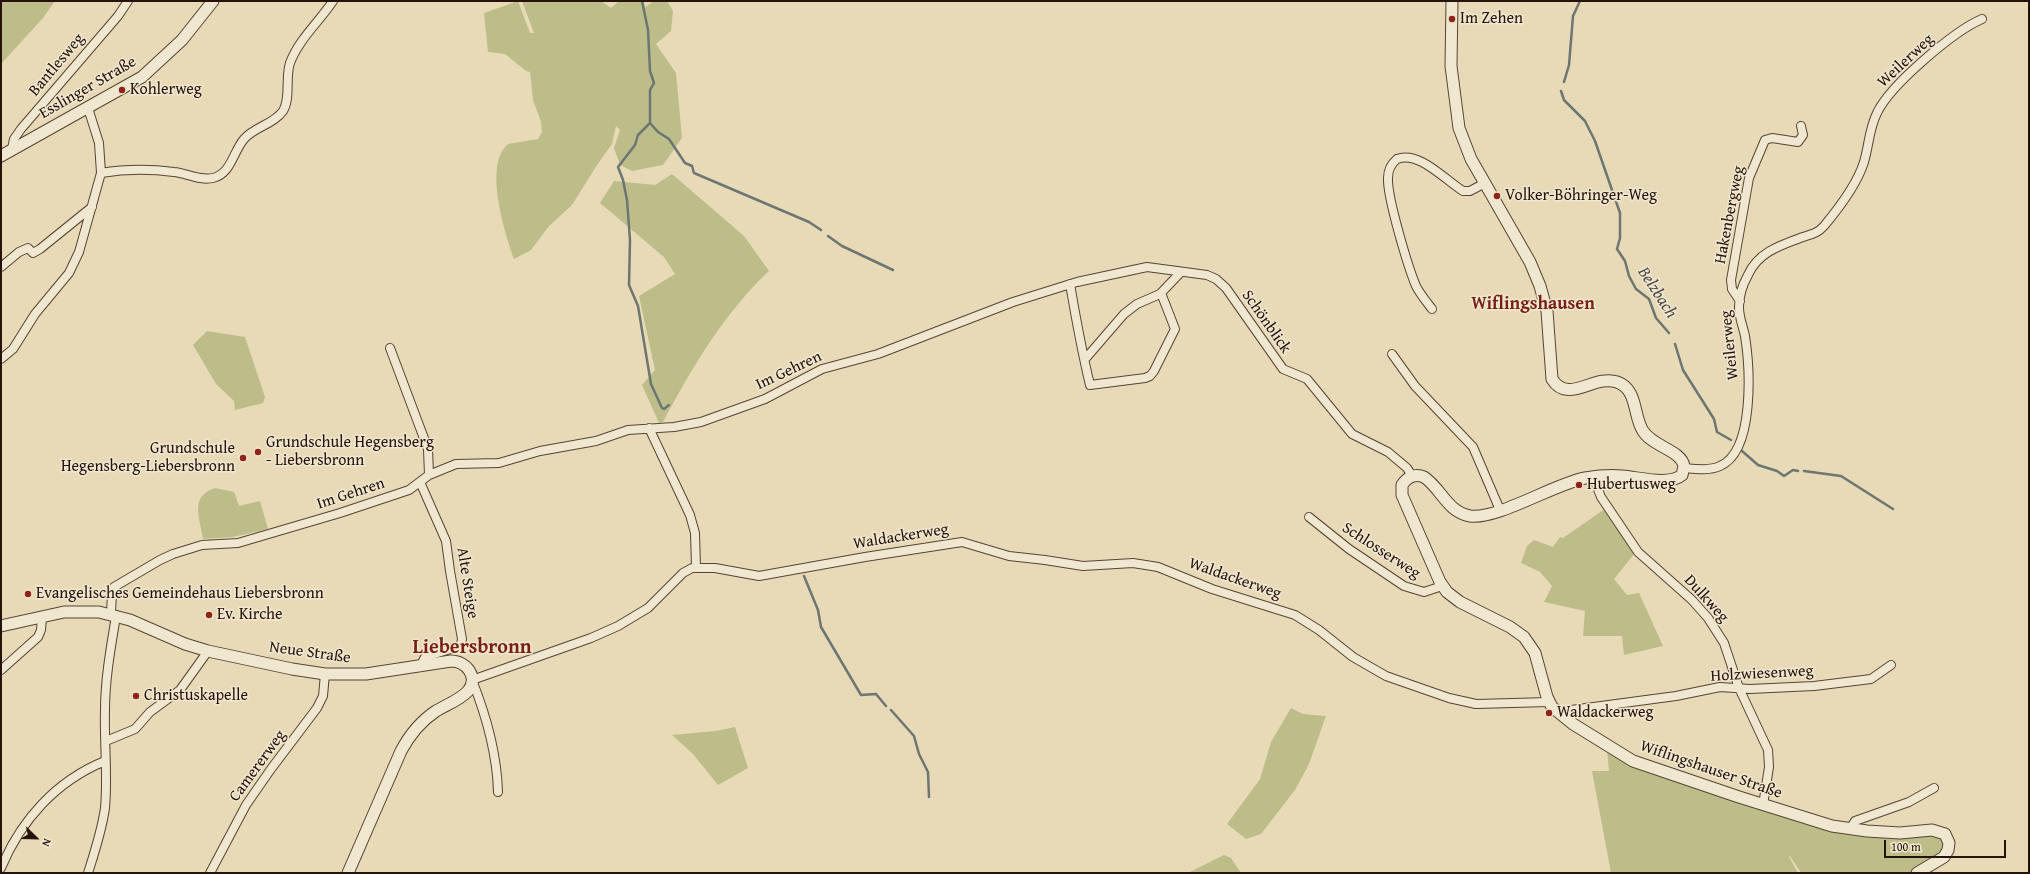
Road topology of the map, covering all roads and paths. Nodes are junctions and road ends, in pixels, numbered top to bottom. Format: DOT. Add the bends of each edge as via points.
graph roads {
  1 [pos="128,1"];
  2 [pos="213,1"];
  3 [pos="333,1"];
  4 [pos="1452,1"];
  5 [pos="1982,19"];
  6 [pos="88,108"];
  7 [pos="1801,126"];
  8 [pos="12,149"];
  9 [pos="1,156"];
  10 [pos="101,173"];
  11 [pos="1485,183"];
  12 [pos="92,206"];
  13 [pos="1,267"];
  14 [pos="1181,272"];
  15 [pos="1070,284"];
  16 [pos="1161,293"];
  17 [pos="1740,301"];
  18 [pos="1432,309"];
  19 [pos="962,322"];
  20 [pos="390,348"];
  21 [pos="1392,354"];
  22 [pos="1086,358"];
  23 [pos="1,359"];
  24 [pos="648,428"];
  25 [pos="1684,468"];
  26 [pos="429,475"];
  27 [pos="1412,476"];
  28 [pos="1593,477"];
  29 [pos="420,482"];
  30 [pos="1500,510"];
  31 [pos="1309,517"];
  32 [pos="696,567"];
  33 [pos="1442,586"];
  34 [pos="114,615"];
  35 [pos="42,616"];
  36 [pos="1,626"];
  37 [pos="208,651"];
  38 [pos="1891,665"];
  39 [pos="420,667"];
  40 [pos="1,670"];
  41 [pos="325,674"];
  42 [pos="472,680"];
  43 [pos="1739,688"];
  44 [pos="1549,702"];
  45 [pos="1559,713"];
  46 [pos="106,741"];
  47 [pos="105,761"];
  48 [pos="1934,788"];
  49 [pos="498,792"];
  50 [pos="1763,805"];
  51 [pos="1850,829"];
  52 [pos="1,868"];
  53 [pos="88,873"];
  54 [pos="210,873"];
  55 [pos="348,873"];
  56 [pos="1917,873"];
  1 -- 8 [label="street, Bantlesweg" via="21,129 14,139"];
  2 -- 6 [label="street, Esslinger Straße" via="182,40 154,68 130,85"];
  3 -- 10 [label="street" via="305,37 292,60 283,111 245,138 229,167 221,174 207,178 174,172 126,169"];
  4 -- 11 [label="street" via="1451,61 1457,119 1468,152"];
  5 -- 17 [label="street, Weilerweg" via="1957,33 1890,93 1871,128 1862,168 1835,212 1819,231 1780,245 1760,258 1748,275"];
  6 -- 8 [label="street, Esslinger Straße"];
  6 -- 10 [label="street" via="99,143"];
  7 -- 17 [label="street, Hakenbergweg" via="1804,135 1798,142 1772,138 1765,140 1751,173 1731,280 1732,289"];
  8 -- 9 [label="street, Esslinger Straße"];
  10 -- 12 [label="street"];
  11 -- 18 [label="street" via="1470,191 1463,191 1428,166 1408,158 1397,159 1390,168 1390,195 1412,275 1417,288"];
  11 -- 25 [label="street" via="1530,262 1540,286 1547,311 1550,375 1553,381 1560,388 1567,390 1578,389 1602,380 1620,383 1632,396 1644,432 1656,444 1680,457"];
  12 -- 13 [label="street" via="42,248 33,252 28,248 21,251"];
  12 -- 23 [label="street" via="71,271 35,314 13,349"];
  14 -- 15 [label="street, Schönblick" via="1143,268"];
  14 -- 16 [label="street"];
  14 -- 27 [label="street, Schönblick" via="1207,275 1221,283 1283,369 1307,379 1353,436 1388,452 1407,468"];
  15 -- 19 [label="street, Schönblick"];
  15 -- 22 [label="street" via="1081,349"];
  16 -- 22 [label="street" via="1137,304 1124,314"];
  16 -- 22 [label="street" via="1175,329 1152,374 1145,378 1090,385"];
  17 -- 25 [label="street, Weilerweg" via="1740,322 1745,336 1748,377 1746,412 1740,444 1730,459 1720,466 1708,469"];
  19 -- 24 [label="street, Im Gehren" via="878,354 822,369 765,399 707,420 682,426"];
  20 -- 26 [label="street" via="428,449"];
  21 -- 30 [label="street" via="1416,386 1470,443"];
  24 -- 26 [label="street, Im Gehren" via="628,430 596,441 540,451 499,463 458,464"];
  24 -- 32 [label="street" via="690,516 695,533"];
  25 -- 28 [label="street" via="1680,476 1672,480 1622,476"];
  26 -- 29 [label="street, Im Gehren"];
  27 -- 30 [label="street" via="1426,479 1448,504 1462,514 1476,516"];
  27 -- 33 [label="street, Wiflingshauser Straße" via="1403,484 1402,495"];
  28 -- 30 [label="street" via="1570,482"];
  28 -- 43 [label="street, Dulkweg" via="1601,497 1638,552 1692,600 1711,622 1724,643"];
  29 -- 34 [label="street, Im Gehren" via="409,490 388,498 290,528 238,542 202,545 167,556 114,587"];
  29 -- 39 [label="street, Alte Steige" via="446,541 462,639 457,647 425,657"];
  31 -- 33 [label="street, Schlosserweg" via="1349,549 1404,586 1424,592"];
  32 -- 42 [label="street" via="683,573 648,608 618,626"];
  32 -- 44 [label="street, Waldackerweg" via="759,576 957,542 1009,556 1083,566 1145,564 1165,569 1217,591 1295,615 1353,657 1386,676 1453,700 1483,704"];
  33 -- 44 [label="street, Wiflingshauser Straße" via="1460,602 1510,627 1527,639 1535,653"];
  34 -- 35 [label="street, Neue Straße" via="75,610"];
  34 -- 37 [label="street, Neue Straße"];
  34 -- 46 [label="street" via="105,698"];
  35 -- 36 [label="street, Neue Straße"];
  35 -- 40 [label="street" via="38,637"];
  37 -- 41 [label="street, Neue Straße"];
  37 -- 46 [label="street" via="180,690 153,710 135,729"];
  38 -- 43 [label="street, Holzwiesenweg" via="1870,678 1810,687"];
  39 -- 41 [label="street, Neue Straße" via="356,675"];
  39 -- 42 [label="street, Neue Straße" via="457,661 467,667"];
  41 -- 54 [label="street, Camererweg" via="323,696 317,708 255,791 231,830"];
  42 -- 49 [label="street" via="492,749"];
  42 -- 55 [label="street" via="467,692 431,714 409,738"];
  43 -- 45 [label="street, Holzwiesenweg" via="1717,688 1680,696"];
  43 -- 50 [label="street, Dulkweg" via="1768,750 1769,767"];
  44 -- 45 [label="street, Wiflingshauser Straße"];
  45 -- 50 [label="street, Wiflingshauser Straße" via="1639,763"];
  46 -- 47 [label="street"];
  47 -- 52 [label="street" via="73,778 39,807 18,834"];
  47 -- 53 [label="street" via="107,777 104,815"];
  48 -- 51 [label="street" via="1909,802 1855,822"];
  50 -- 51 [label="street, Wiflingshauser Straße"];
  51 -- 56 [label="street, Wiflingshauser Straße" via="1891,833 1932,830 1945,834 1949,843 1945,855"];
}
